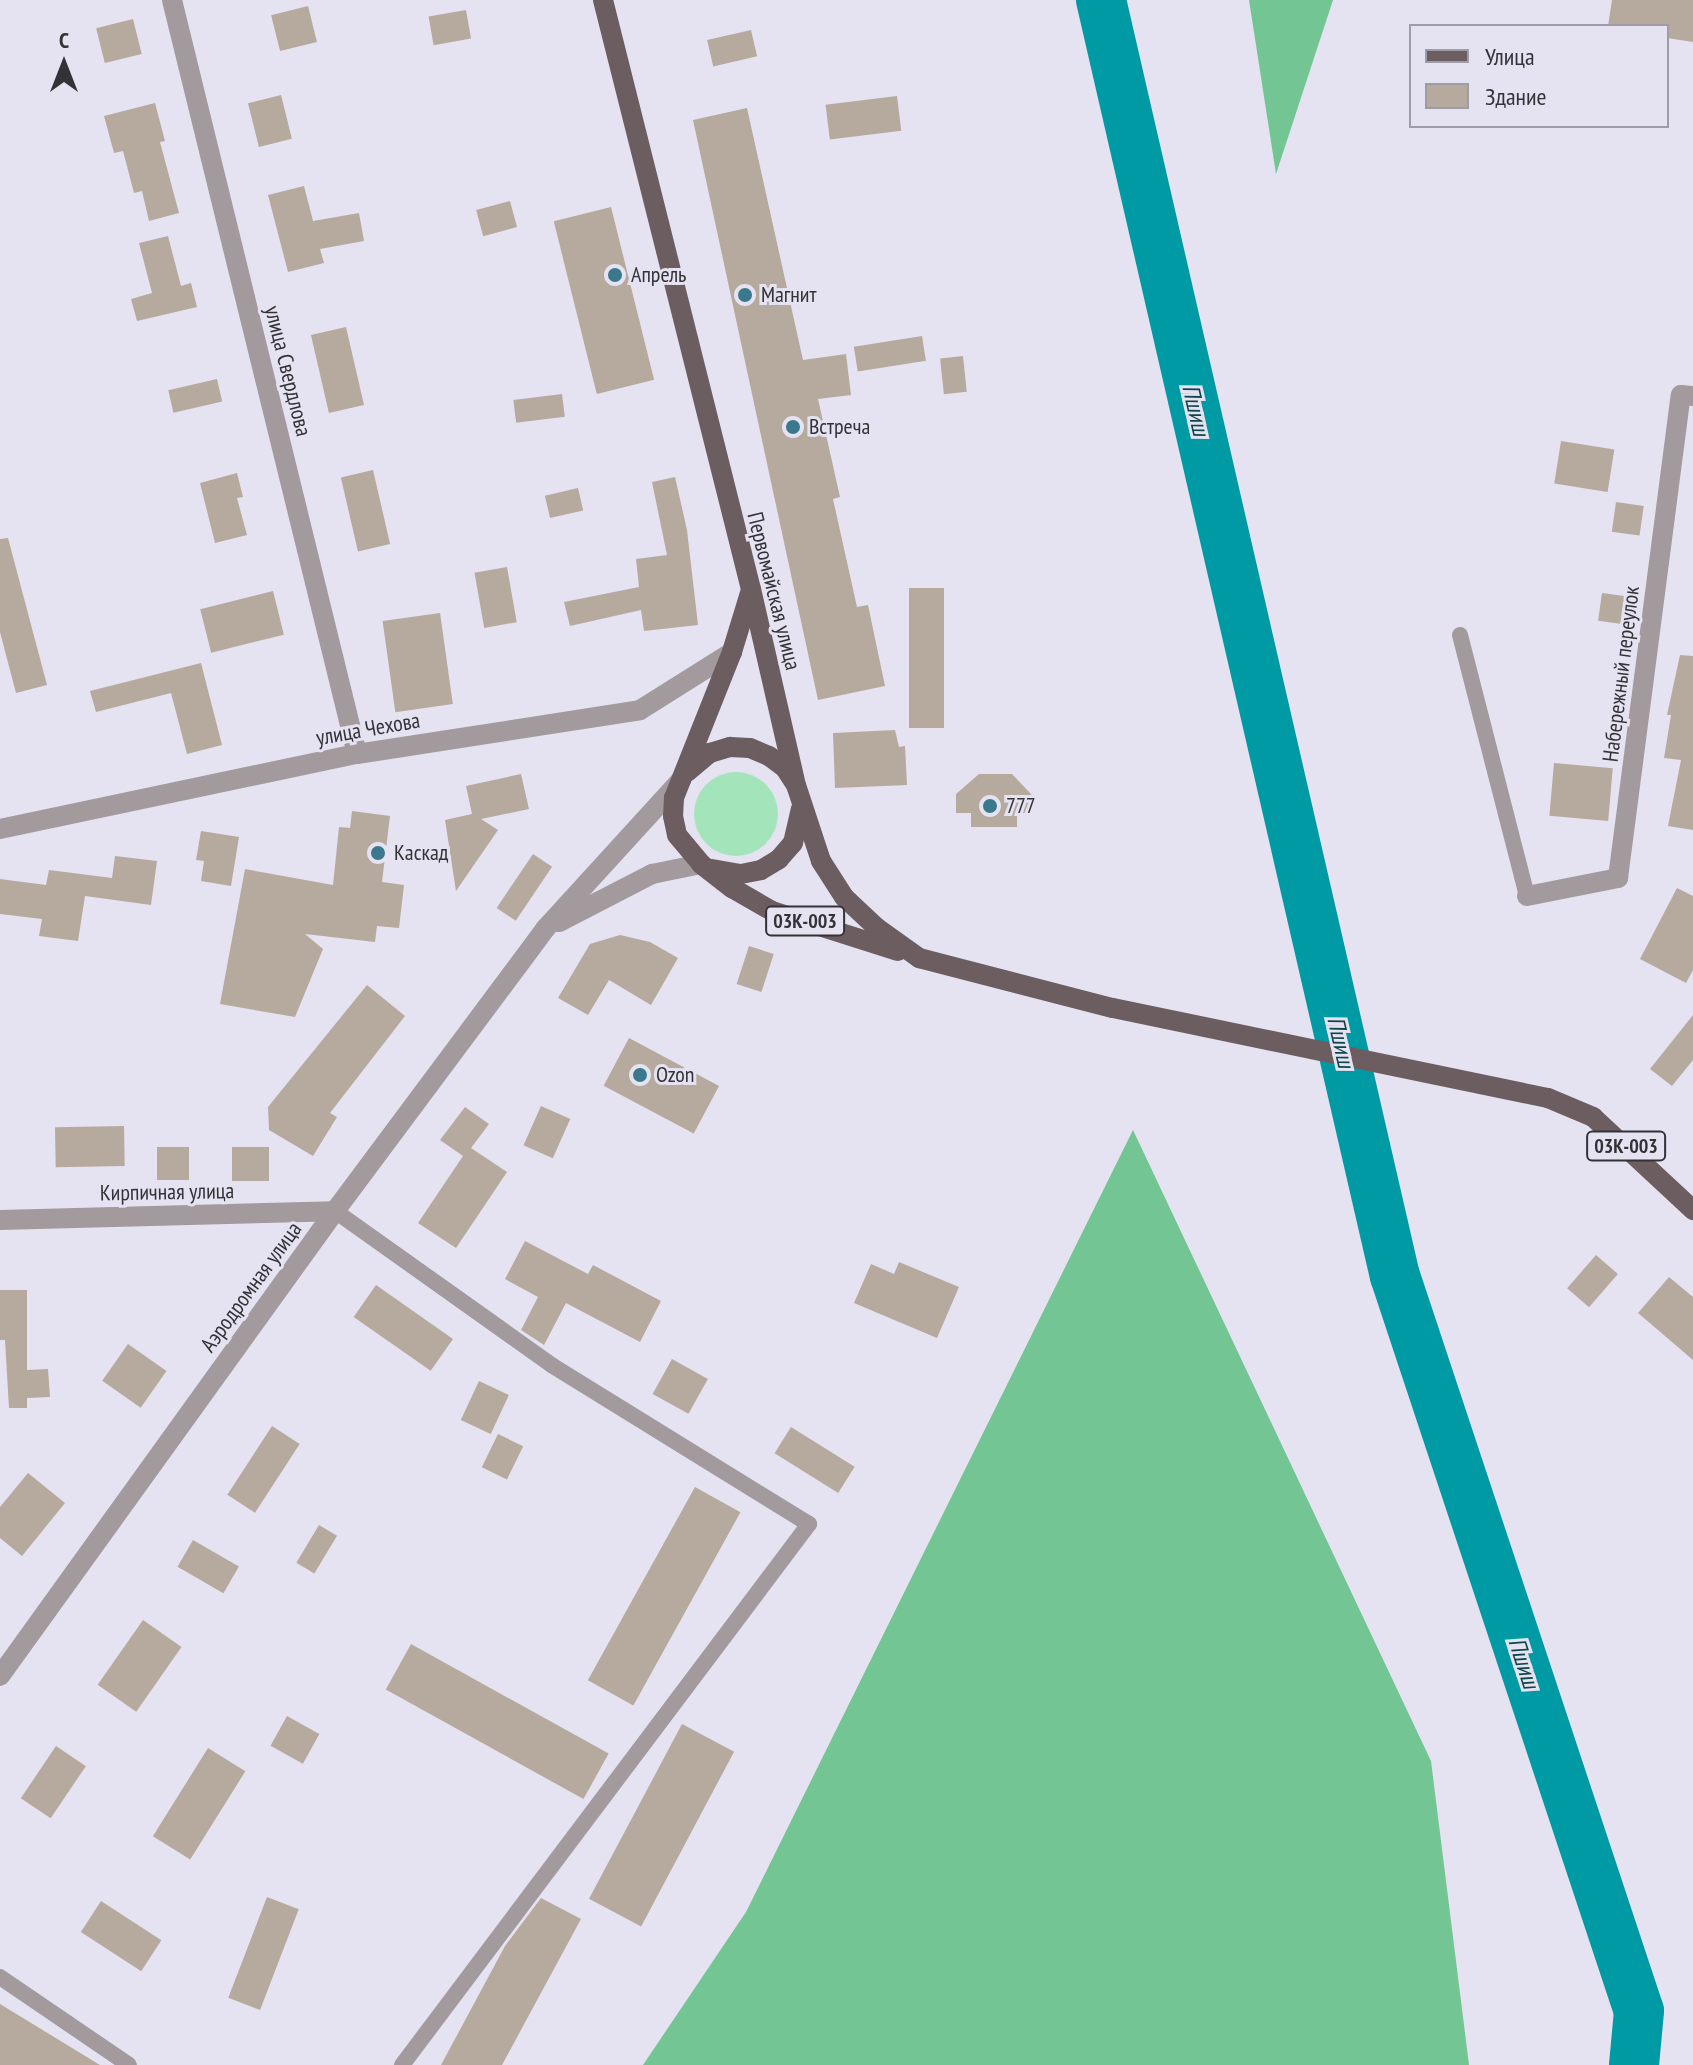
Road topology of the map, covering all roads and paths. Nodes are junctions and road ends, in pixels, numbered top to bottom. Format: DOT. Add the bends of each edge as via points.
graph roads {
  1 [pos="172,0"];
  2 [pos="603,0"];
  3 [pos="1693,396"];
  4 [pos="751,589"];
  5 [pos="1460,635"];
  6 [pos="732,652"];
  7 [pos="357,754"];
  8 [pos="681,780"];
  9 [pos="798,794"];
  10 [pos="0,829"];
  11 [pos="701,864"];
  12 [pos="1527,896"];
  13 [pos="545,929"];
  14 [pos="919,958"];
  15 [pos="1693,1210"];
  16 [pos="335,1211"];
  17 [pos="0,1220"];
  18 [pos="0,1676"];
  19 [pos="0,1977"];
  20 [pos="129,2065"];
  21 [pos="402,2065"];
  1 -- 7 [label="street, улица Свердлова"];
  2 -- 4 [label="main road, Первомайская улица / 03К-003"];
  3 -- 12 [label="street, Набережный переулок" via="1681,395 1618,878"];
  4 -- 6 [label="main road, 03К-003"];
  4 -- 9 [label="main road, Первомайская улица / 03К-003"];
  5 -- 12 [label="lane"];
  6 -- 7 [label="street, улица Чехова" via="640,710"];
  6 -- 8 [label="main road, 03К-003"];
  7 -- 10 [label="street, улица Чехова"];
  8 -- 9 [label="main road" via="710,753 750,748 785,768"];
  8 -- 11 [label="main road, 03К-003" via="673,816 677,835"];
  8 -- 13 [label="street, Аэродромная улица"];
  9 -- 11 [label="main road" via="800,823 793,843 779,859 741,874"];
  9 -- 14 [label="main road, Первомайская улица / 03К-003" via="821,861 844,897"];
  11 -- 13 [label="street, Аэродромная улица" via="652,874"];
  11 -- 14 [label="main road, 03К-003" via="772,911"];
  13 -- 16 [label="street, Аэродромная улица"];
  14 -- 15 [label="main road, Первомайская улица / 03К-003" via="1113,1008 1548,1098 1593,1117"];
  16 -- 17 [label="street, Кирпичная улица"];
  16 -- 18 [label="street, Аэродромная улица"];
  16 -- 21 [label="lane" via="553,1366 809,1524"];
  19 -- 20 [label="lane"];
}
